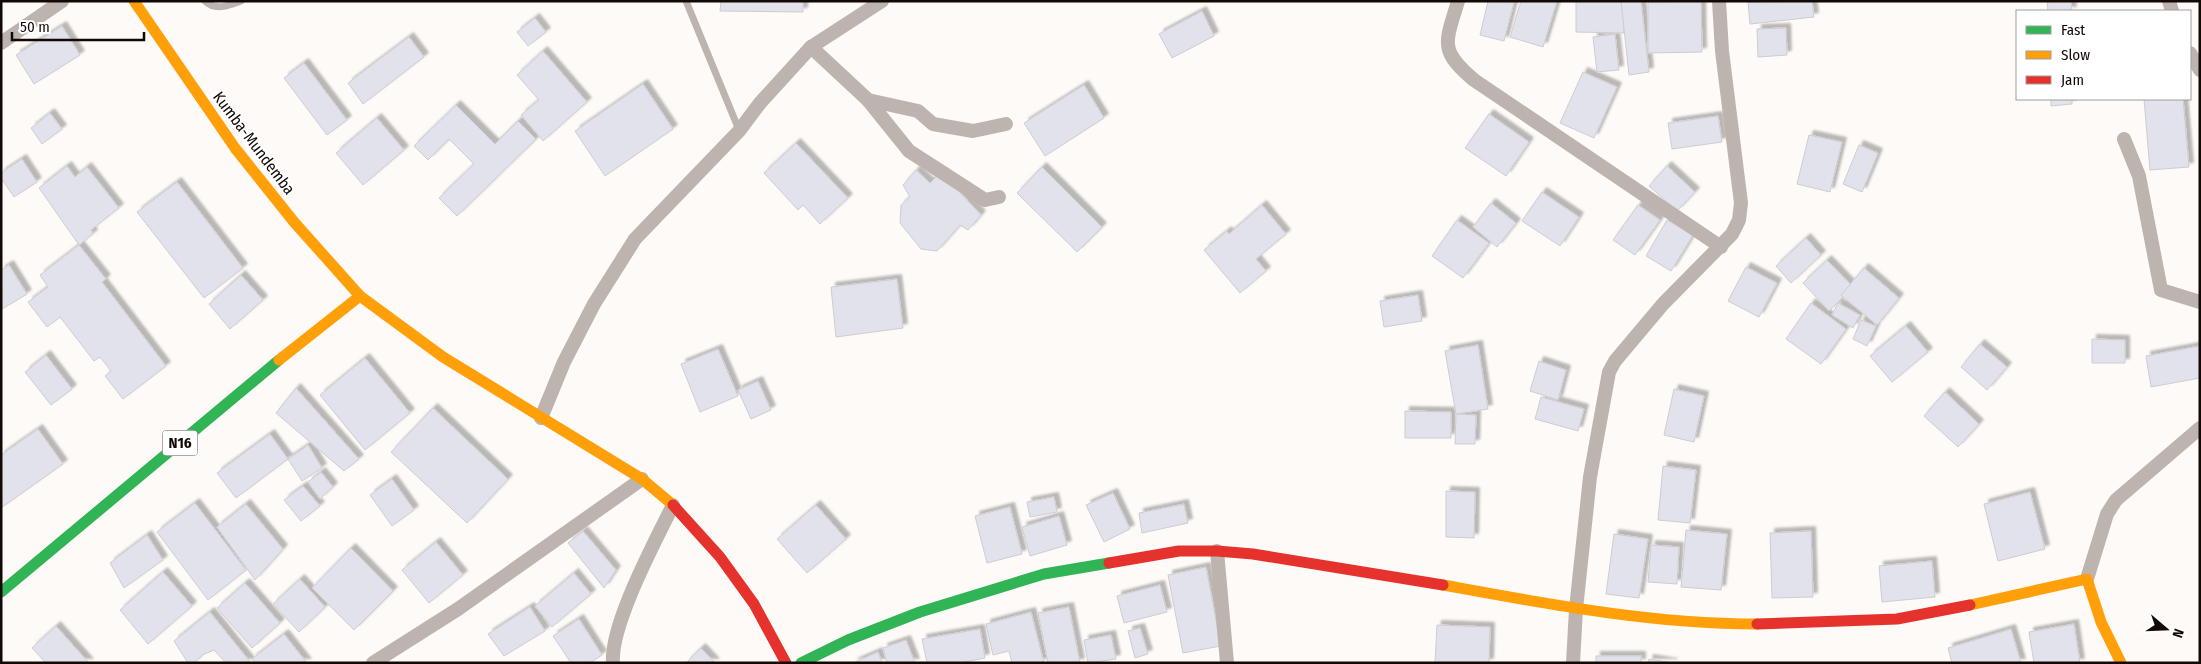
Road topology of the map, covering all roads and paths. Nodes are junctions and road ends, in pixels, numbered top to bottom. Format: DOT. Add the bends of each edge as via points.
graph roads {
  1 [pos="62,1"];
  2 [pos="134,1"];
  3 [pos="205,1"];
  4 [pos="241,1"];
  5 [pos="686,1"];
  6 [pos="882,1"];
  7 [pos="1458,1"];
  8 [pos="1719,1"];
  9 [pos="1,43"];
  10 [pos="811,46"];
  11 [pos="2191,55"];
  12 [pos="2200,70"];
  13 [pos="868,100"];
  14 [pos="1006,124"];
  15 [pos="739,131"];
  16 [pos="2124,139"];
  17 [pos="999,197"];
  18 [pos="1721,247"];
  19 [pos="360,296"];
  20 [pos="2200,302"];
  21 [pos="541,418"];
  22 [pos="2200,428"];
  23 [pos="642,480"];
  24 [pos="673,505"];
  25 [pos="1217,551"];
  26 [pos="2087,578"];
  27 [pos="2,589"];
  28 [pos="1576,610"];
  29 [pos="373,663"];
  30 [pos="613,663"];
  31 [pos="786,663"];
  32 [pos="801,663"];
  33 [pos="1227,663"];
  34 [pos="1573,663"];
  35 [pos="2121,663"];
  1 -- 9 [label="street"];
  2 -- 19 [label="main road, Kumba-Mundemba" via="235,148 294,222"];
  3 -- 4 [label="lane" via="220,8"];
  5 -- 15 [label="lane"];
  6 -- 10 [label="street"];
  7 -- 18 [label="street" via="1447,39 1449,53 1456,66"];
  8 -- 18 [label="street" via="1741,202 1739,220"];
  10 -- 13 [label="street"];
  10 -- 15 [label="street"];
  11 -- 12 [label="street"];
  13 -- 14 [label="street" via="918,111 933,124 973,131"];
  13 -- 17 [label="street" via="909,150 985,200"];
  15 -- 21 [label="street" via="636,239 594,304 564,362"];
  16 -- 20 [label="street" via="2139,176 2161,290"];
  18 -- 28 [label="street" via="1663,304 1609,372 1590,478"];
  19 -- 21 [label="main road, Kumba-Mundemba" via="443,358"];
  19 -- 27 [label="main road, N16"];
  21 -- 23 [label="main road, Kumba-Mundemba"];
  22 -- 26 [label="street" via="2116,500 2107,514"];
  23 -- 24 [label="main road, Kumba-Mundemba"];
  23 -- 29 [label="street" via="458,609"];
  24 -- 30 [label="street" via="617,632"];
  24 -- 31 [label="main road, Kumba-Mundemba" via="720,557 754,604"];
  25 -- 28 [label="main road" via="1397,577"];
  25 -- 32 [label="main road" via="1179,552 1044,574 920,612 848,640"];
  25 -- 33 [label="street"];
  26 -- 28 [label="main road" via="1897,619 1748,624 1642,618"];
  26 -- 35 [label="main road" via="2094,607"];
  28 -- 34 [label="street"];
}
